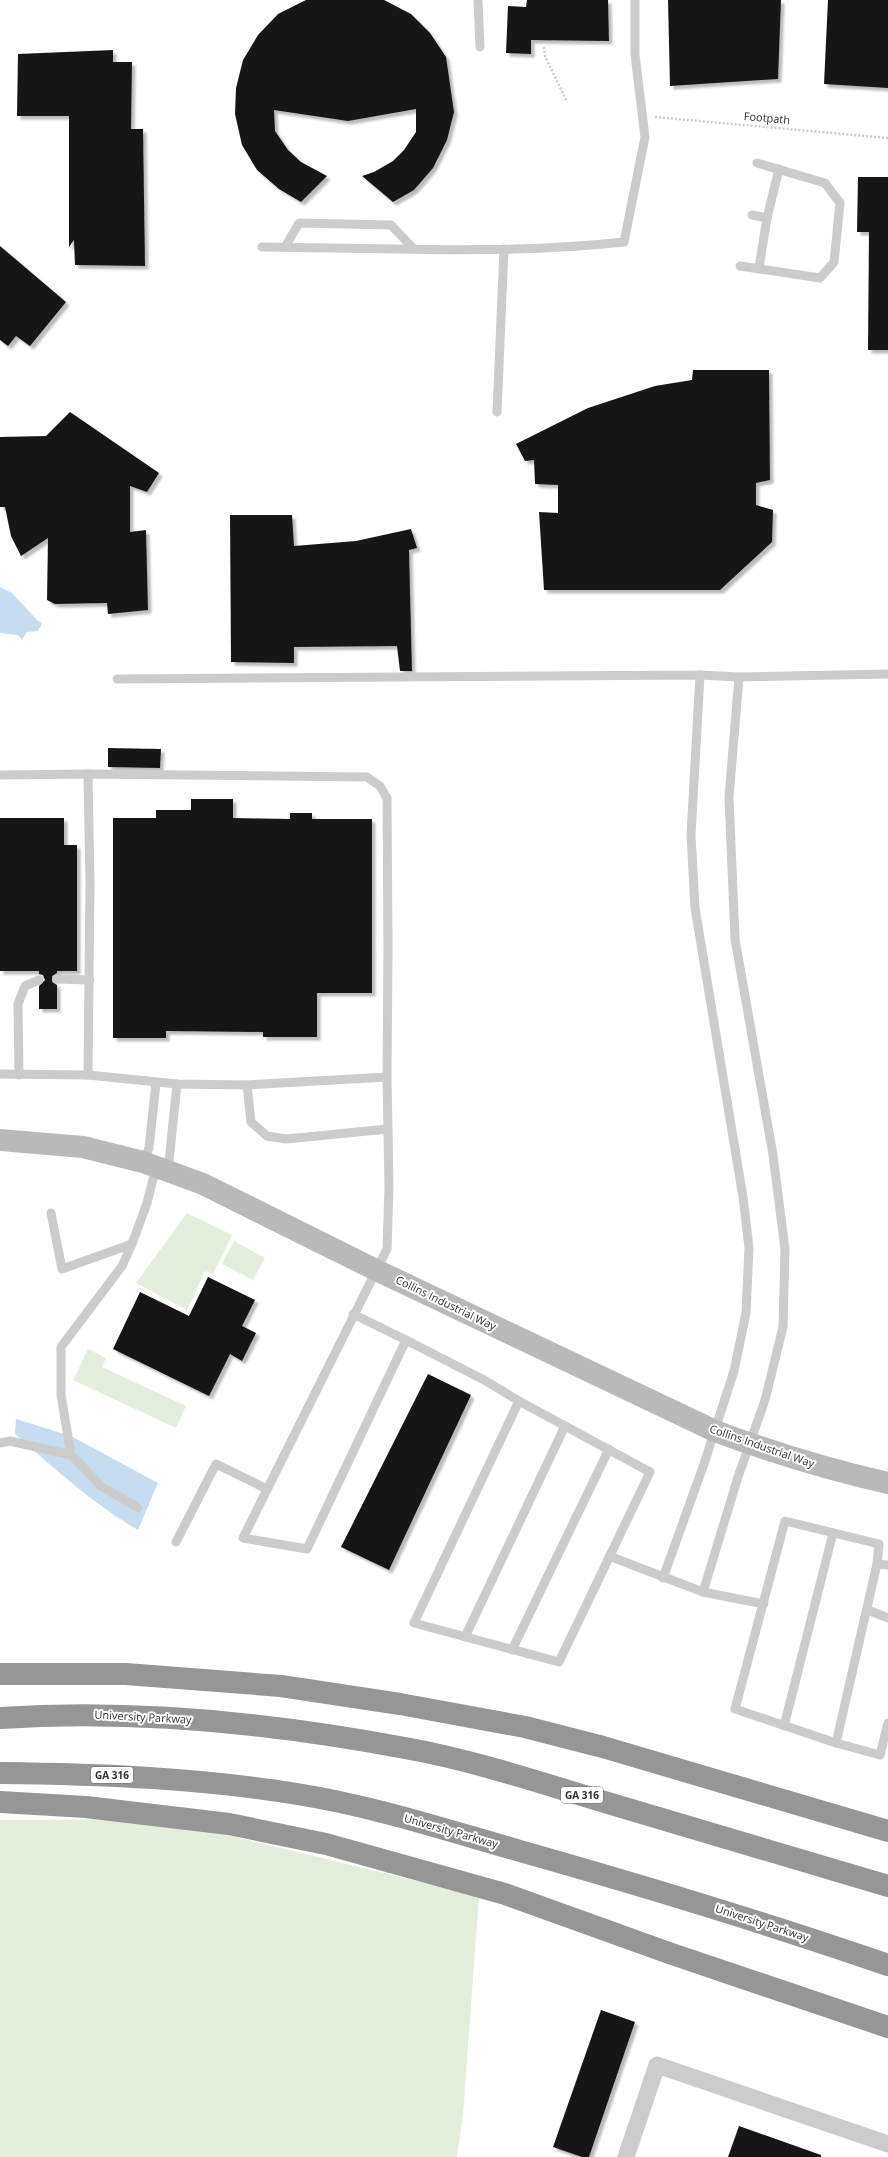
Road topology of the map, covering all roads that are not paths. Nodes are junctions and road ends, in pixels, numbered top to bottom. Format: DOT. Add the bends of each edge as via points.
graph roads {
  1 [pos="478,0"];
  2 [pos="635,0"];
  3 [pos="480,47"];
  4 [pos="757,163"];
  5 [pos="779,170"];
  6 [pos="752,215"];
  7 [pos="766,218"];
  8 [pos="262,246"];
  9 [pos="285,247"];
  10 [pos="413,248"];
  11 [pos="504,249"];
  12 [pos="740,266"];
  13 [pos="759,268"];
  14 [pos="497,412"];
  15 [pos="888,674"];
  16 [pos="700,675"];
  17 [pos="739,677"];
  18 [pos="117,679"];
  19 [pos="88,774"];
  20 [pos="0,775"];
  21 [pos="57,979"];
  22 [pos="39,980"];
  23 [pos="90,980"];
  24 [pos="0,1074"];
  25 [pos="19,1075"];
  26 [pos="88,1075"];
  27 [pos="387,1077"];
  28 [pos="156,1083"];
  29 [pos="177,1084"];
  30 [pos="247,1085"];
  31 [pos="388,1129"];
  32 [pos="0,1140"];
  33 [pos="156,1167"];
  34 [pos="51,1213"];
  35 [pos="132,1244"];
  36 [pos="376,1270"];
  37 [pos="353,1314"];
  38 [pos="406,1340"];
  39 [pos="519,1401"];
  40 [pos="566,1426"];
  41 [pos="715,1431"];
  42 [pos="0,1443"];
  43 [pos="749,1444"];
  44 [pos="609,1449"];
  45 [pos="71,1455"];
  46 [pos="888,1483"];
  47 [pos="267,1489"];
  48 [pos="138,1508"];
  49 [pos="833,1533"];
  50 [pos="176,1542"];
  51 [pos="608,1556"];
  52 [pos="877,1564"];
  53 [pos="888,1565"];
  54 [pos="663,1578"];
  55 [pos="703,1592"];
  56 [pos="764,1604"];
  57 [pos="868,1610"];
  58 [pos="888,1618"];
  59 [pos="465,1637"];
  60 [pos="512,1650"];
  61 [pos="0,1674"];
  62 [pos="0,1718"];
  63 [pos="888,1723"];
  64 [pos="784,1726"];
  65 [pos="836,1743"];
  66 [pos="0,1773"];
  67 [pos="0,1802"];
  68 [pos="888,1831"];
  69 [pos="888,1886"];
  70 [pos="669,1953"];
  71 [pos="888,1965"];
  72 [pos="888,2027"];
  73 [pos="888,2041"];
  74 [pos="888,2144"];
  75 [pos="626,2157"];
  1 -- 3 [label="lane"];
  2 -- 11 [label="lane" via="635,54 645,137 624,242 581,247"];
  4 -- 5 [label="lane"];
  5 -- 7 [label="lane"];
  5 -- 13 [label="lane" via="825,183 840,203 834,262 820,278"];
  6 -- 7 [label="lane"];
  7 -- 13 [label="lane"];
  8 -- 9 [label="lane"];
  9 -- 10 [label="lane"];
  9 -- 10 [label="lane" via="299,223 391,225"];
  10 -- 11 [label="lane"];
  11 -- 14 [label="lane"];
  12 -- 13 [label="lane"];
  15 -- 17 [label="lane"];
  16 -- 17 [label="lane"];
  16 -- 18 [label="lane"];
  16 -- 41 [label="lane" via="691,835 695,908 741,1178 749,1248 746,1313 734,1371"];
  17 -- 43 [label="lane" via="729,797 735,939 773,1155 785,1249 783,1327 765,1400"];
  19 -- 20 [label="lane"];
  19 -- 23 [label="lane"];
  19 -- 27 [label="lane" via="367,777 380,786 387,798"];
  21 -- 23 [label="lane"];
  22 -- 25 [label="lane" via="25,986 18,1004"];
  23 -- 26 [label="lane"];
  24 -- 25 [label="lane"];
  25 -- 26 [label="lane"];
  26 -- 28 [label="lane"];
  27 -- 30 [label="lane"];
  27 -- 31 [label="lane"];
  28 -- 29 [label="lane"];
  28 -- 33 [label="lane" via="149,1148"];
  29 -- 30 [label="lane"];
  29 -- 33 [label="lane"];
  30 -- 31 [label="lane" via="251,1122 267,1136 286,1138"];
  31 -- 36 [label="lane" via="387,1249"];
  32 -- 33 [label="street, Collins Industrial Way" via="83,1147"];
  33 -- 35 [label="lane" via="147,1203"];
  33 -- 36 [label="street, Collins Industrial Way" via="203,1184"];
  34 -- 35 [label="lane" via="62,1269"];
  35 -- 45 [label="lane" via="122,1266 60,1347 61,1395"];
  36 -- 37 [label="lane"];
  36 -- 41 [label="street, Collins Industrial Way"];
  37 -- 38 [label="lane"];
  37 -- 47 [label="lane"];
  38 -- 39 [label="lane"];
  38 -- 47 [label="lane" via="307,1549 243,1538"];
  39 -- 40 [label="lane"];
  39 -- 59 [label="lane" via="414,1623"];
  40 -- 44 [label="lane"];
  40 -- 59 [label="lane"];
  41 -- 43 [label="street, Collins Industrial Way"];
  41 -- 54 [label="lane"];
  42 -- 45 [label="lane" via="10,1442"];
  43 -- 46 [label="street, Collins Industrial Way"];
  43 -- 55 [label="lane"];
  44 -- 51 [label="lane" via="650,1472"];
  44 -- 60 [label="lane"];
  45 -- 48 [label="lane" via="101,1486"];
  47 -- 50 [label="lane" via="216,1464"];
  49 -- 52 [label="lane" via="879,1544"];
  49 -- 56 [label="lane" via="785,1521"];
  49 -- 64 [label="lane"];
  51 -- 54 [label="lane"];
  51 -- 60 [label="lane" via="559,1662"];
  52 -- 53 [label="lane"];
  52 -- 57 [label="lane"];
  54 -- 55 [label="lane"];
  55 -- 56 [label="lane"];
  56 -- 64 [label="lane" via="735,1709"];
  57 -- 58 [label="lane"];
  57 -- 65 [label="lane"];
  59 -- 60 [label="lane"];
  61 -- 68 [label="highway" via="126,1674 281,1686 400,1704 525,1727 603,1747"];
  62 -- 69 [label="highway, University Parkway / GA 316" via="86,1714 194,1720 271,1727 406,1748 485,1767"];
  63 -- 65 [label="lane" via="880,1755"];
  64 -- 65 [label="lane"];
  66 -- 71 [label="highway, University Parkway / GA 316" via="117,1775 224,1783 300,1794 415,1820 646,1886"];
  67 -- 70 [label="highway" via="86,1807 229,1824 326,1844 505,1894"];
  70 -- 72 [label="highway"];
  70 -- 73 [label="highway"];
  74 -- 75 [label="street" via="657,2065"];
}
